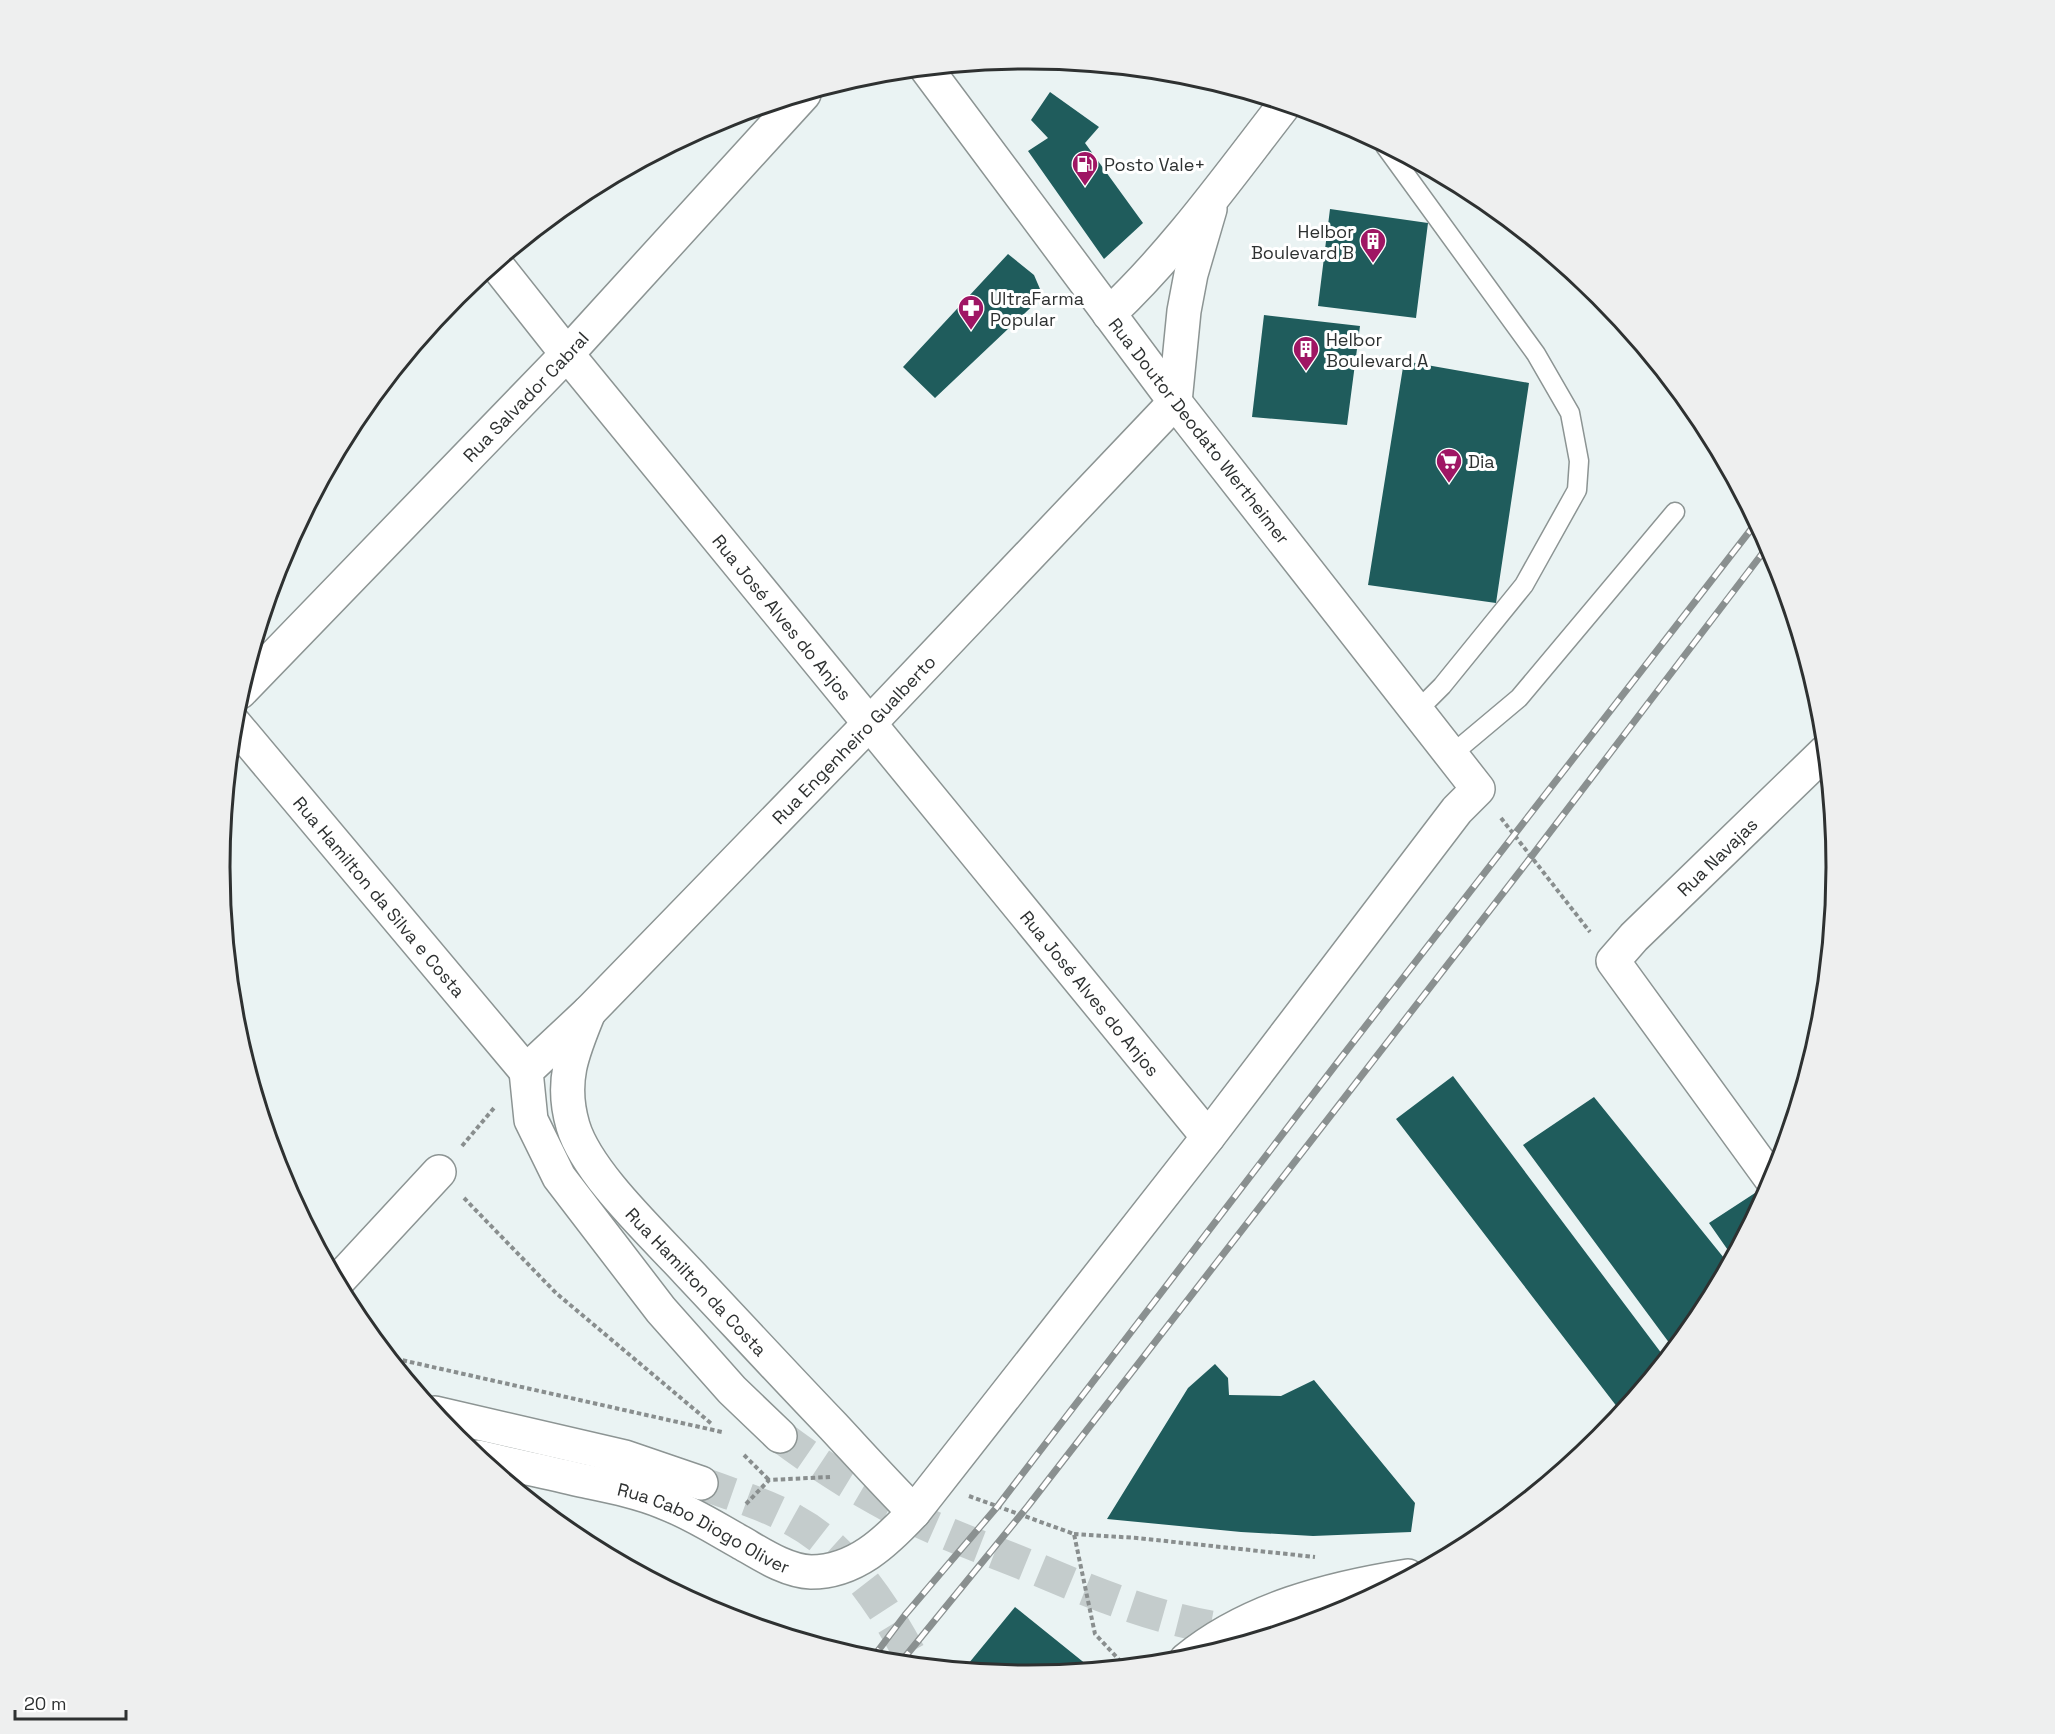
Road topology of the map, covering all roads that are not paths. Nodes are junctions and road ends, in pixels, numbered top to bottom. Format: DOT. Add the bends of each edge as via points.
graph roads {
  1 [pos="931,75"];
  2 [pos="795,104"];
  3 [pos="1280,110"];
  4 [pos="1394,159"];
  5 [pos="1214,196"];
  6 [pos="499,269"];
  7 [pos="1110,314"];
  8 [pos="567,354"];
  9 [pos="1175,402"];
  10 [pos="1675,512"];
  11 [pos="253,679"];
  12 [pos="1417,711"];
  13 [pos="870,723"];
  14 [pos="241,732"];
  15 [pos="1451,755"];
  16 [pos="1818,759"];
  17 [pos="1478,789"];
  18 [pos="589,1012"];
  19 [pos="526,1071"];
  20 [pos="1208,1137"];
  21 [pos="1765,1171"];
  22 [pos="439,1172"];
  23 [pos="342,1276"];
  24 [pos="450,1416"];
  25 [pos="780,1436"];
  26 [pos="494,1461"];
  27 [pos="701,1483"];
  28 [pos="914,1512"];
  29 [pos="1387,1579"];
  30 [pos="1210,1644"];
  1 -- 7 [label="street, Rua Doutor Deodato Wertheimer"];
  2 -- 8 [label="street, Rua Salvador Cabral"];
  3 -- 5 [label="street"];
  4 -- 12 [label="lane" via="1536,354 1570,413 1579,461 1577,490 1524,585"];
  5 -- 7 [label="street"];
  5 -- 9 [label="street" via="1191,274"];
  6 -- 8 [label="street, Rua José Alves do Anjos"];
  7 -- 9 [label="street, Rua Doutor Deodato Wertheimer"];
  8 -- 11 [label="street, Rua Salvador Cabral"];
  8 -- 13 [label="street, Rua José Alves do Anjos"];
  9 -- 12 [label="street, Rua Doutor Deodato Wertheimer"];
  9 -- 13 [label="street, Rua Engenheiro Gualberto"];
  10 -- 15 [label="lane" via="1520,698"];
  12 -- 15 [label="street, Rua Doutor Deodato Wertheimer"];
  13 -- 18 [label="street, Rua Engenheiro Gualberto"];
  13 -- 20 [label="street, Rua José Alves do Anjos"];
  14 -- 19 [label="street, Rua Hamilton da Silva e Costa"];
  15 -- 17 [label="street, Rua Doutor Deodato Wertheimer"];
  16 -- 21 [label="street, Rua Navajas" via="1612,961"];
  17 -- 20 [label="street, Rua Cabo Diogo Oliver" via="1457,810"];
  18 -- 19 [label="street, Rua Engenheiro Gualberto"];
  18 -- 28 [label="street, Rua Hamilton da Costa" via="574,1047 567,1087 568,1107 584,1150 638,1218"];
  19 -- 25 [label="street" via="531,1120 559,1176 661,1310 732,1390"];
  20 -- 28 [label="street, Rua Cabo Diogo Oliver"];
  22 -- 23 [label="street"];
  24 -- 27 [label="street" via="625,1457"];
  26 -- 28 [label="street, Rua Cabo Diogo Oliver" via="630,1490 664,1502 772,1560 809,1572 831,1570 867,1555"];
  29 -- 30 [label="street" via="1291,1604"];
}
